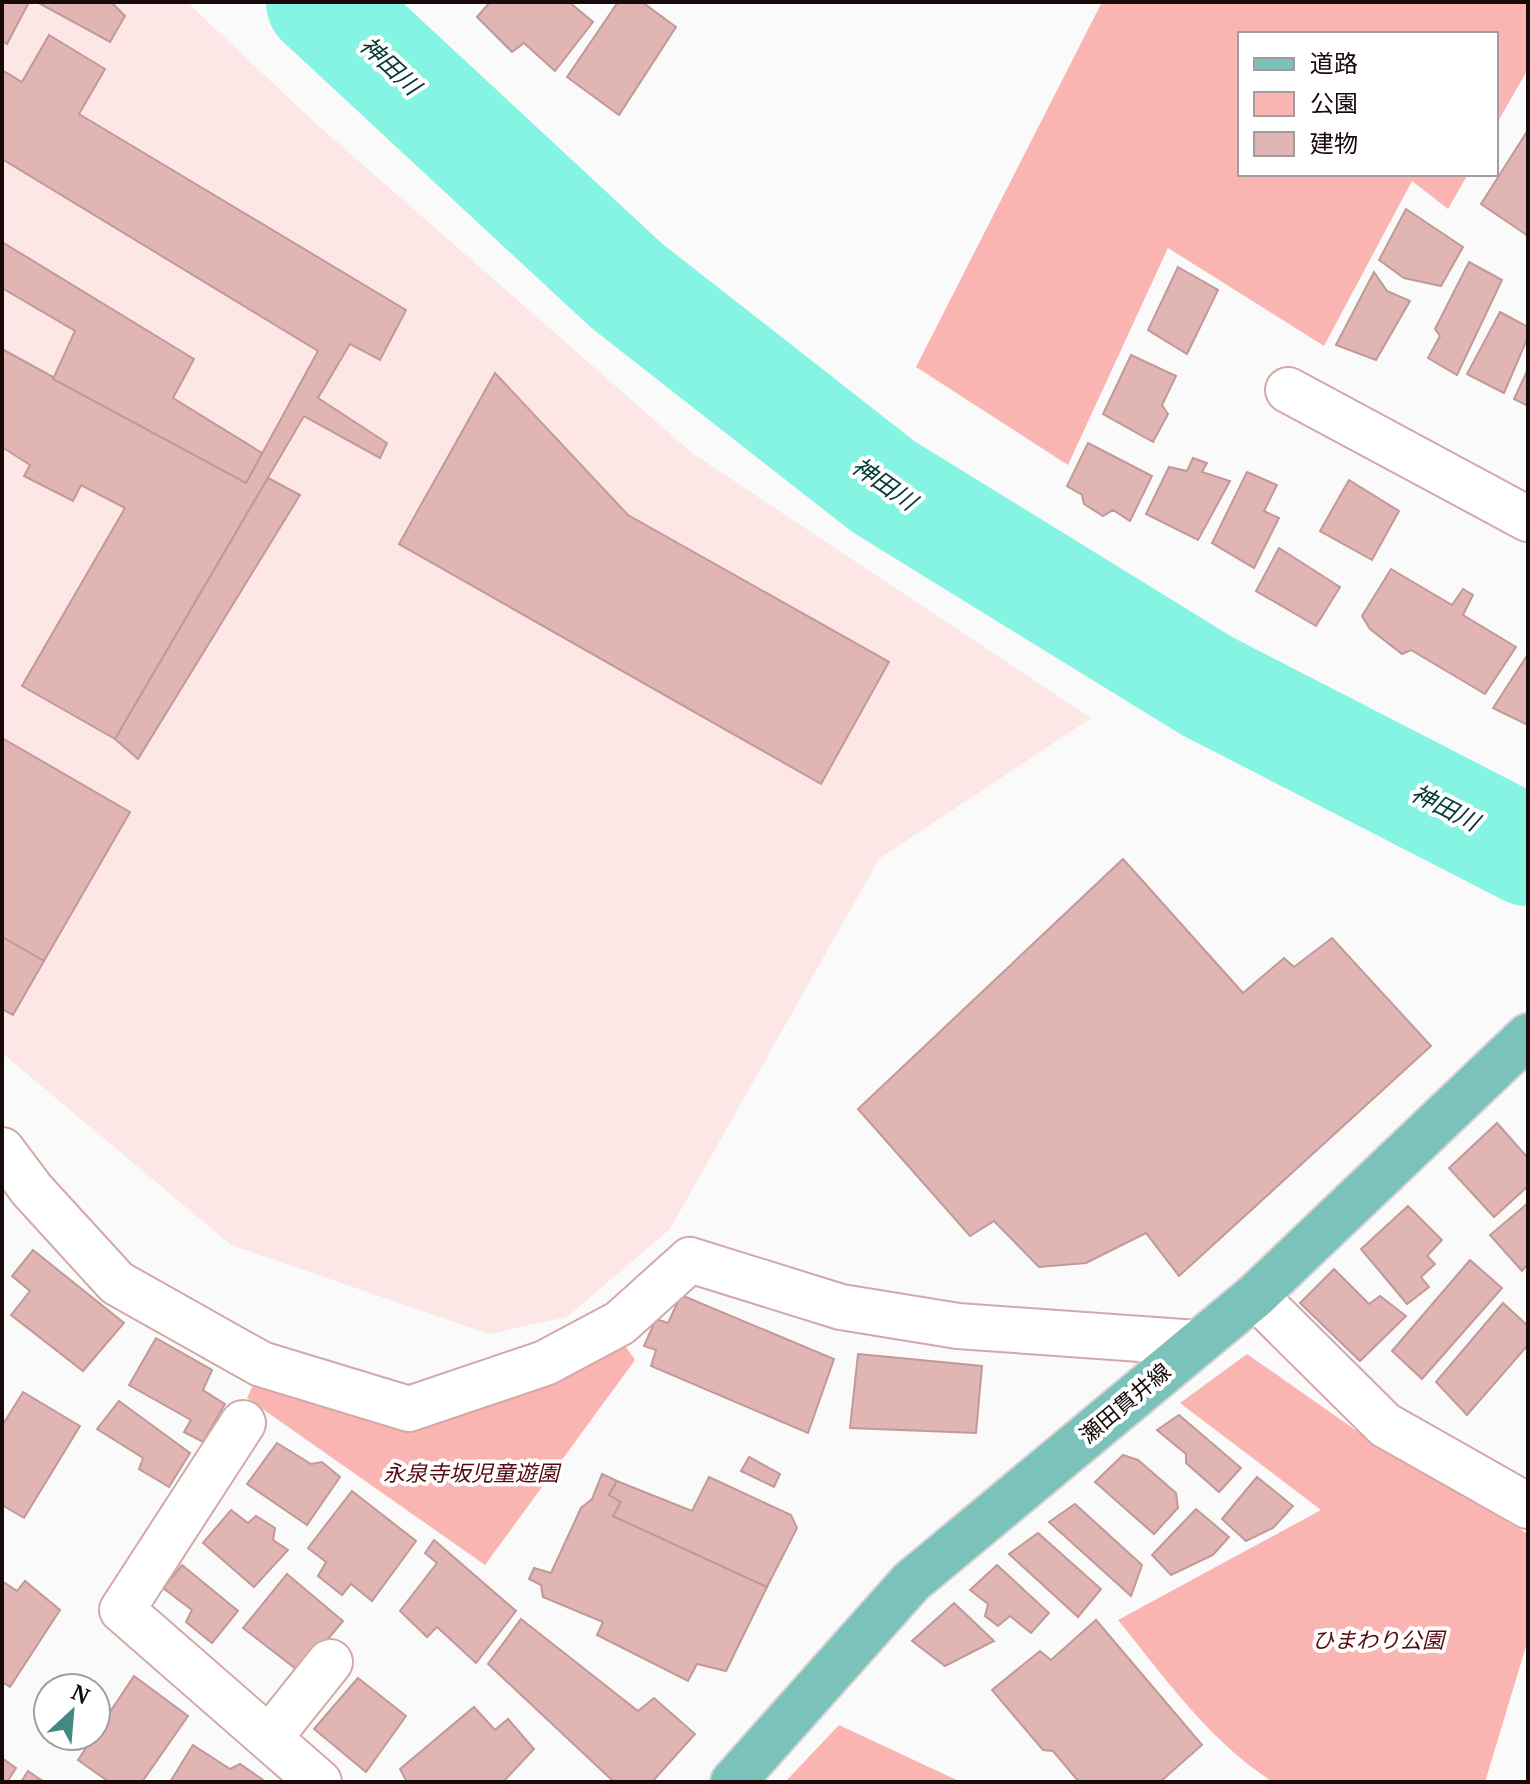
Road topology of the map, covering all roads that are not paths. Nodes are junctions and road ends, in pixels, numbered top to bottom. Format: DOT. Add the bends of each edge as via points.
graph roads {
  1 [pos="1288,390"];
  2 [pos="1528,519"];
  3 [pos="1528,1036"];
  4 [pos="2,1150"];
  5 [pos="1255,1296"];
  6 [pos="1197,1343"];
  7 [pos="243,1423"];
  8 [pos="1528,1506"];
  9 [pos="330,1662"];
  10 [pos="270,1737"];
  11 [pos="319,1782"];
  12 [pos="733,1782"];
  1 -- 2 [label="street"];
  3 -- 5 [label="main road, 瀬田貫井線"];
  4 -- 6 [label="street" via="117,1283 261,1364 409,1409 545,1363 620,1323 690,1260 841,1307 958,1326"];
  5 -- 6 [label="main road, 瀬田貫井線"];
  5 -- 8 [label="street" via="1385,1425"];
  6 -- 12 [label="main road, 瀬田貫井線" via="911,1582"];
  7 -- 10 [label="street" via="122,1610"];
  9 -- 10 [label="street"];
  10 -- 11 [label="street"];
}
